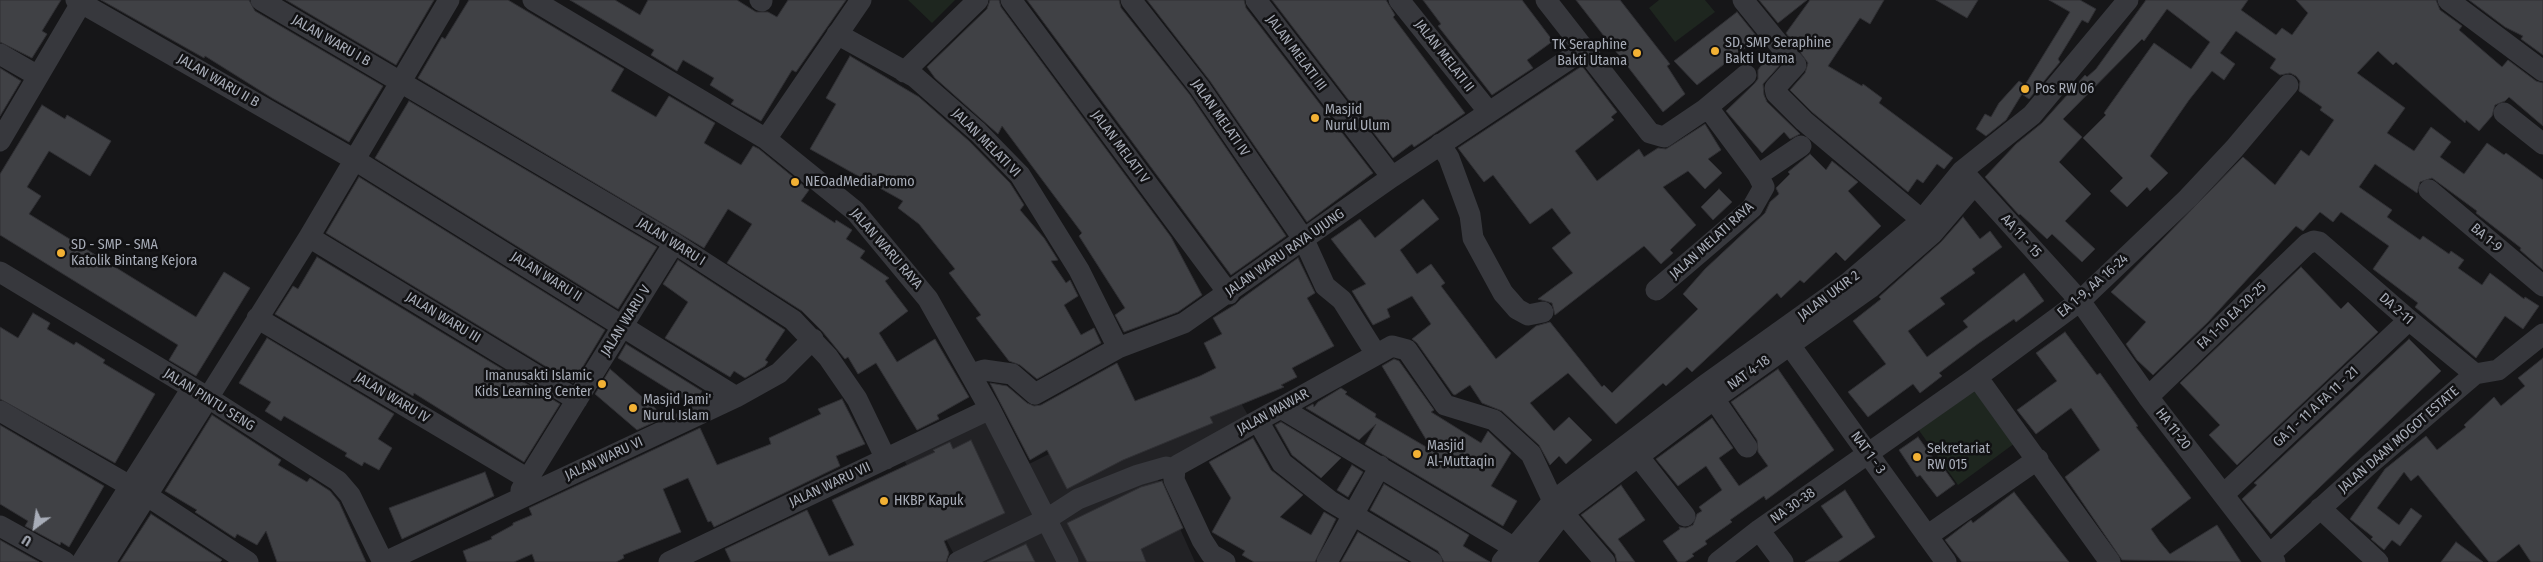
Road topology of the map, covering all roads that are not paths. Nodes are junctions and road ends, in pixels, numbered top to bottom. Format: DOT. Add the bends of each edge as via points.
graph roads {
  1 [pos="261,0"];
  2 [pos="449,0"];
  3 [pos="533,0"];
  4 [pos="861,0"];
  5 [pos="978,0"];
  6 [pos="1011,0"];
  7 [pos="1131,0"];
  8 [pos="1256,0"];
  9 [pos="1400,0"];
  10 [pos="1546,0"];
  11 [pos="1743,0"];
  12 [pos="2128,0"];
  13 [pos="2448,0"];
  14 [pos="80,1"];
  15 [pos="837,34"];
  16 [pos="1584,49"];
  17 [pos="0,54"];
  18 [pos="2543,71"];
  19 [pos="904,72"];
  20 [pos="1746,75"];
  21 [pos="38,76"];
  22 [pos="401,82"];
  23 [pos="2288,85"];
  24 [pos="1704,110"];
  25 [pos="1488,112"];
  26 [pos="2504,114"];
  27 [pos="766,140"];
  28 [pos="0,141"];
  29 [pos="1440,144"];
  30 [pos="2543,144"];
  31 [pos="1801,146"];
  32 [pos="355,160"];
  33 [pos="1758,175"];
  34 [pos="1392,177"];
  35 [pos="1968,178"];
  36 [pos="2429,190"];
  37 [pos="1922,220"];
  38 [pos="309,237"];
  39 [pos="1304,240"];
  40 [pos="2319,242"];
  41 [pos="674,243"];
  42 [pos="0,272"];
  43 [pos="2543,286"];
  44 [pos="1656,290"];
  45 [pos="1228,294"];
  46 [pos="2080,301"];
  47 [pos="1542,312"];
  48 [pos="257,318"];
  49 [pos="2409,320"];
  50 [pos="623,325"];
  51 [pos="2543,334"];
  52 [pos="813,339"];
  53 [pos="1789,344"];
  54 [pos="1118,348"];
  55 [pos="1376,354"];
  56 [pos="971,374"];
  57 [pos="2475,374"];
  58 [pos="1977,377"];
  59 [pos="199,393"];
  60 [pos="736,397"];
  61 [pos="2148,397"];
  62 [pos="1714,399"];
  63 [pos="577,400"];
  64 [pos="990,408"];
  65 [pos="1281,408"];
  66 [pos="0,411"];
  67 [pos="1258,421"];
  68 [pos="1747,447"];
  69 [pos="1869,453"];
  70 [pos="1638,456"];
  71 [pos="886,459"];
  72 [pos="2038,459"];
  73 [pos="1380,466"];
  74 [pos="1174,469"];
  75 [pos="528,479"];
  76 [pos="138,491"];
  77 [pos="2224,494"];
  78 [pos="514,501"];
  79 [pos="1558,507"];
  80 [pos="2320,508"];
  81 [pos="1355,514"];
  82 [pos="1685,516"];
  83 [pos="1047,519"];
  84 [pos="0,526"];
  85 [pos="1759,530"];
  86 [pos="1927,536"];
  87 [pos="1514,557"];
  88 [pos="2273,558"];
  89 [pos="65,562"];
  90 [pos="82,562"];
  91 [pos="105,562"];
  92 [pos="248,562"];
  93 [pos="384,562"];
  94 [pos="669,562"];
  95 [pos="958,562"];
  96 [pos="1068,562"];
  97 [pos="1225,562"];
  98 [pos="1327,562"];
  99 [pos="1432,562"];
  100 [pos="1605,562"];
  101 [pos="1718,562"];
  102 [pos="1783,562"];
  103 [pos="1946,562"];
  104 [pos="2110,562"];
  105 [pos="2378,562"];
  1 -- 22 [label="street, JALAN WARU I B"];
  2 -- 22 [label="street"];
  3 -- 27 [label="street, JALAN WARU RAYA"];
  4 -- 15 [label="street"];
  5 -- 19 [label="street"];
  6 -- 45 [label="street, JALAN MELATI V"];
  7 -- 39 [label="street, JALAN MELATI IV" via="1200,88"];
  8 -- 34 [label="street, JALAN MELATI III"];
  9 -- 25 [label="street, JALAN MELATI II"];
  10 -- 16 [label="street"];
  11 -- 37 [label="street" via="1796,65 1775,88 1776,93"];
  12 -- 35 [label="street, JALAN UKIR 2" via="2032,116"];
  13 -- 18 [label="street"];
  14 -- 21 [label="street"];
  14 -- 32 [label="street, JALAN WARU II B"];
  15 -- 19 [label="street, JALAN MELATI VI"];
  15 -- 27 [label="street"];
  16 -- 24 [label="street" via="1650,133 1664,137"];
  16 -- 25 [label="street, JALAN WARU RAYA UJUNG"];
  17 -- 21 [label="street"];
  19 -- 54 [label="street, JALAN MELATI VI" via="978,132 1020,176 1079,270"];
  20 -- 24 [label="street"];
  21 -- 28 [label="street"];
  22 -- 32 [label="street"];
  22 -- 41 [label="street, JALAN WARU I"];
  23 -- 46 [label="street, EA 1-9, AA 16-24" via="2188,198"];
  24 -- 33 [label="street" via="1712,113"];
  25 -- 29 [label="street, JALAN WARU RAYA UJUNG"];
  26 -- 30 [label="street"];
  27 -- 56 [label="street, JALAN WARU RAYA" via="855,211 928,299"];
  29 -- 34 [label="street, JALAN WARU RAYA UJUNG"];
  29 -- 47 [label="street" via="1449,158 1470,215 1473,238 1503,292 1517,309 1528,315"];
  31 -- 33 [label="street"];
  32 -- 38 [label="street"];
  32 -- 50 [label="street, JALAN WARU II"];
  33 -- 44 [label="street, JALAN MELATI RAYA" via="1764,187 1752,208"];
  34 -- 39 [label="street, JALAN WARU RAYA UJUNG"];
  35 -- 37 [label="street, JALAN UKIR 2"];
  35 -- 46 [label="street, AA 11 - 15"];
  35 -- 53 [label="street, NAT 4-18" via="1933,233 1870,288"];
  36 -- 43 [label="street, BA 1-9"];
  37 -- 79 [label="street, JALAN UKIR 2" via="1849,282 1705,386"];
  38 -- 48 [label="street"];
  38 -- 63 [label="street, JALAN WARU III"];
  39 -- 45 [label="street, JALAN WARU RAYA UJUNG"];
  39 -- 55 [label="street" via="1325,286 1342,300"];
  40 -- 49 [label="street, DA 2-11"];
  40 -- 61 [label="street, FA 1-10 EA 20-25" via="2307,244"];
  41 -- 50 [label="street, JALAN WARU V"];
  41 -- 52 [label="street, JALAN WARU I" via="793,320"];
  42 -- 59 [label="street, JALAN PINTU SENG"];
  45 -- 54 [label="street, JALAN WARU RAYA UJUNG" via="1184,323"];
  46 -- 58 [label="street, EA 1-9, AA 16-24"];
  46 -- 61 [label="street, HA 11-20"];
  48 -- 59 [label="street"];
  48 -- 75 [label="street, JALAN WARU IV"];
  49 -- 57 [label="street, DA 2-11"];
  49 -- 77 [label="street, GA 1 - 11 A FA 11 - 21"];
  50 -- 60 [label="street, JALAN WARU II"];
  50 -- 63 [label="street, JALAN WARU V"];
  51 -- 57 [label="street, JALAN DAAN MOGOT ESTATE" via="2498,370"];
  52 -- 60 [label="street, JALAN WARU VI" via="779,373"];
  52 -- 71 [label="street, JALAN WARU I" via="857,399"];
  53 -- 62 [label="street, NAT 4-18"];
  53 -- 69 [label="street, NAT 1 - 3"];
  54 -- 56 [label="street, JALAN WARU RAYA UJUNG" via="1035,394 1012,374 984,370"];
  55 -- 65 [label="street, JALAN MAWAR"];
  55 -- 79 [label="street, JALAN MAWAR" via="1392,346 1407,350 1445,405 1494,420 1531,454"];
  56 -- 64 [label="street, JALAN WARU RAYA"];
  57 -- 80 [label="street, JALAN DAAN MOGOT ESTATE"];
  58 -- 69 [label="street, EA 1-9, AA 16-24"];
  58 -- 72 [label="street"];
  59 -- 76 [label="street"];
  59 -- 93 [label="street, JALAN PINTU SENG" via="338,481 350,495"];
  60 -- 78 [label="street, JALAN WARU VI"];
  61 -- 77 [label="street, HA 11-20"];
  62 -- 68 [label="street"];
  62 -- 70 [label="street, NAT 4-18"];
  63 -- 75 [label="street, JALAN WARU V"];
  64 -- 71 [label="street, JALAN WARU VII"];
  64 -- 83 [label="street, JALAN WARU RAYA"];
  65 -- 67 [label="street, JALAN MAWAR"];
  65 -- 73 [label="street"];
  66 -- 76 [label="street"];
  67 -- 74 [label="street, JALAN MAWAR" via="1181,462"];
  67 -- 81 [label="street" via="1282,463 1330,501"];
  69 -- 85 [label="street, NA 30-38"];
  69 -- 86 [label="street, NAT 1 - 3"];
  70 -- 79 [label="street, NAT 4-18"];
  70 -- 82 [label="street"];
  71 -- 94 [label="street, JALAN WARU VII"];
  72 -- 86 [label="street"];
  72 -- 104 [label="street"];
  73 -- 81 [label="street"];
  73 -- 87 [label="street"];
  74 -- 83 [label="street, JALAN MAWAR" via="1166,467 1138,475 1078,499"];
  74 -- 97 [label="street" via="1174,480 1202,540 1211,554"];
  75 -- 78 [label="street, JALAN WARU V"];
  76 -- 90 [label="street"];
  76 -- 91 [label="street"];
  76 -- 92 [label="street"];
  77 -- 88 [label="street, HA 11-20"];
  78 -- 93 [label="street, JALAN WARU VI"];
  79 -- 87 [label="street, NAT 4-18"];
  79 -- 100 [label="street, JALAN MAWAR"];
  80 -- 88 [label="street, JALAN DAAN MOGOT ESTATE"];
  80 -- 105 [label="street"];
  81 -- 98 [label="street"];
  81 -- 99 [label="street"];
  83 -- 95 [label="street, JALAN MAWAR"];
  83 -- 96 [label="street, JALAN WARU RAYA"];
  84 -- 89 [label="street"];
  85 -- 101 [label="street, NA 30-38"];
  85 -- 102 [label="street"];
  86 -- 103 [label="street, NAT 1 - 3"];
}
